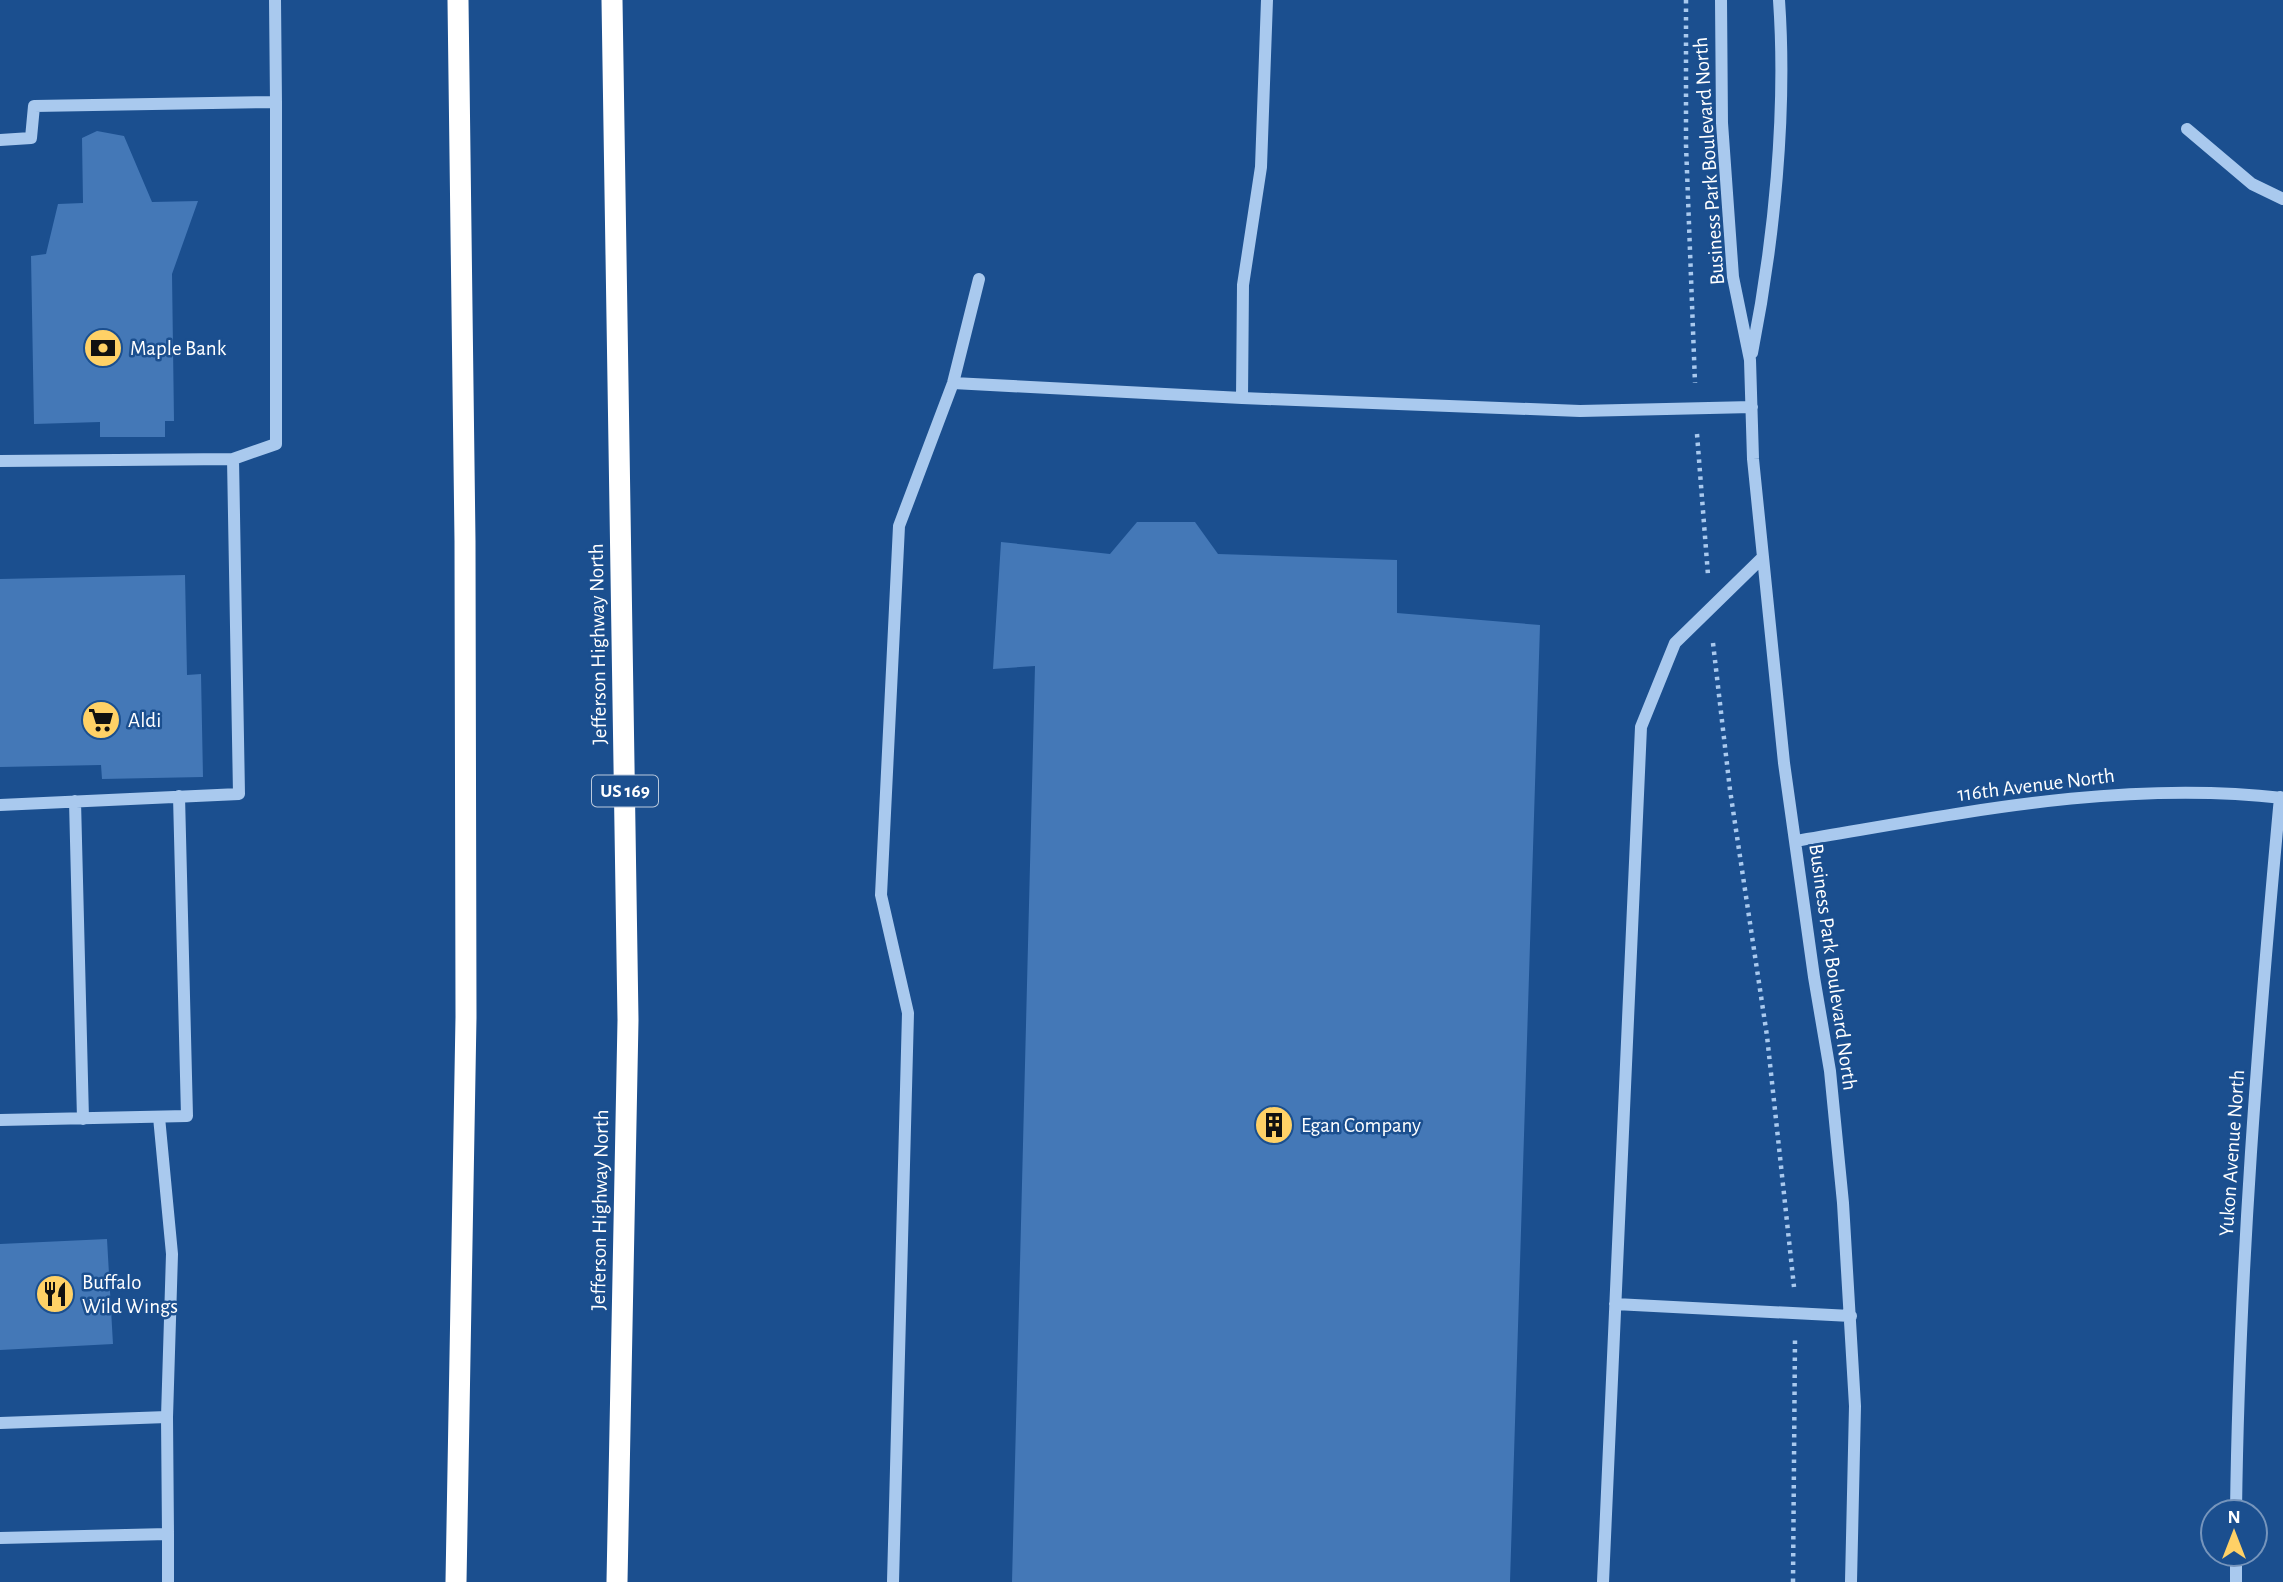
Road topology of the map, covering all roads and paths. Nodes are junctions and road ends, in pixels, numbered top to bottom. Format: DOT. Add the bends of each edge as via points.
graph roads {
  1 [pos="275,0"];
  2 [pos="458,0"];
  3 [pos="612,0"];
  4 [pos="1267,0"];
  5 [pos="1686,0"];
  6 [pos="1721,0"];
  7 [pos="1779,0"];
  8 [pos="276,102"];
  9 [pos="2187,129"];
  10 [pos="0,140"];
  11 [pos="2283,200"];
  12 [pos="979,279"];
  13 [pos="1750,360"];
  14 [pos="953,383"];
  15 [pos="1242,398"];
  16 [pos="1752,407"];
  17 [pos="1696,409"];
  18 [pos="233,458"];
  19 [pos="0,461"];
  20 [pos="1763,557"];
  21 [pos="1710,608"];
  22 [pos="179,796"];
  23 [pos="2282,798"];
  24 [pos="75,802"];
  25 [pos="0,805"];
  26 [pos="1795,841"];
  27 [pos="159,1116"];
  28 [pos="83,1118"];
  29 [pos="0,1120"];
  30 [pos="1615,1304"];
  31 [pos="1795,1313"];
  32 [pos="1851,1316"];
  33 [pos="167,1417"];
  34 [pos="0,1423"];
  35 [pos="2237,1498"];
  36 [pos="167,1534"];
  37 [pos="0,1538"];
  38 [pos="168,1582"];
  39 [pos="456,1582"];
  40 [pos="617,1582"];
  41 [pos="893,1582"];
  42 [pos="1603,1582"];
  43 [pos="1793,1582"];
  44 [pos="1851,1582"];
  1 -- 8 [label="street"];
  2 -- 39 [label="highway" via="466,1017"];
  3 -- 40 [label="highway, Jefferson Highway North / US 169" via="628,1020"];
  4 -- 15 [label="street" via="1261,167 1243,285"];
  5 -- 17 [label="path" via="1686,145"];
  6 -- 13 [label="street, Business Park Boulevard North" via="1722,123 1733,277"];
  7 -- 13 [label="street, Business Park Boulevard North" via="1778,129 1766,284"];
  8 -- 10 [label="street" via="34,106 30,138"];
  8 -- 18 [label="street" via="276,444"];
  9 -- 11 [label="street" via="2252,184"];
  12 -- 14 [label="street"];
  13 -- 16 [label="street, Business Park Boulevard North"];
  14 -- 15 [label="street"];
  14 -- 41 [label="street" via="899,526 881,895 908,1013"];
  15 -- 17 [label="street" via="1580,411"];
  16 -- 17 [label="street"];
  16 -- 20 [label="street, Business Park Boulevard North"];
  17 -- 21 [label="path"];
  18 -- 19 [label="street"];
  18 -- 22 [label="street" via="239,794"];
  20 -- 21 [label="street"];
  20 -- 26 [label="street, Business Park Boulevard North"];
  21 -- 30 [label="street" via="1675,643 1641,727"];
  21 -- 31 [label="path" via="1730,790 1777,1124"];
  22 -- 24 [label="street"];
  22 -- 27 [label="street" via="187,1116"];
  23 -- 26 [label="street, 116th Avenue North" via="2188,792 2053,798"];
  23 -- 35 [label="street, Yukon Avenue North" via="2261,1005"];
  24 -- 25 [label="street"];
  24 -- 28 [label="street"];
  26 -- 32 [label="street, Business Park Boulevard North" via="1830,1071"];
  27 -- 28 [label="street"];
  27 -- 33 [label="street" via="172,1254"];
  28 -- 29 [label="street"];
  30 -- 31 [label="street"];
  30 -- 42 [label="street"];
  31 -- 32 [label="street"];
  31 -- 43 [label="path"];
  32 -- 44 [label="street, Business Park Boulevard North" via="1855,1406"];
  33 -- 34 [label="street"];
  33 -- 36 [label="street"];
  36 -- 37 [label="street"];
  36 -- 38 [label="street"];
}
